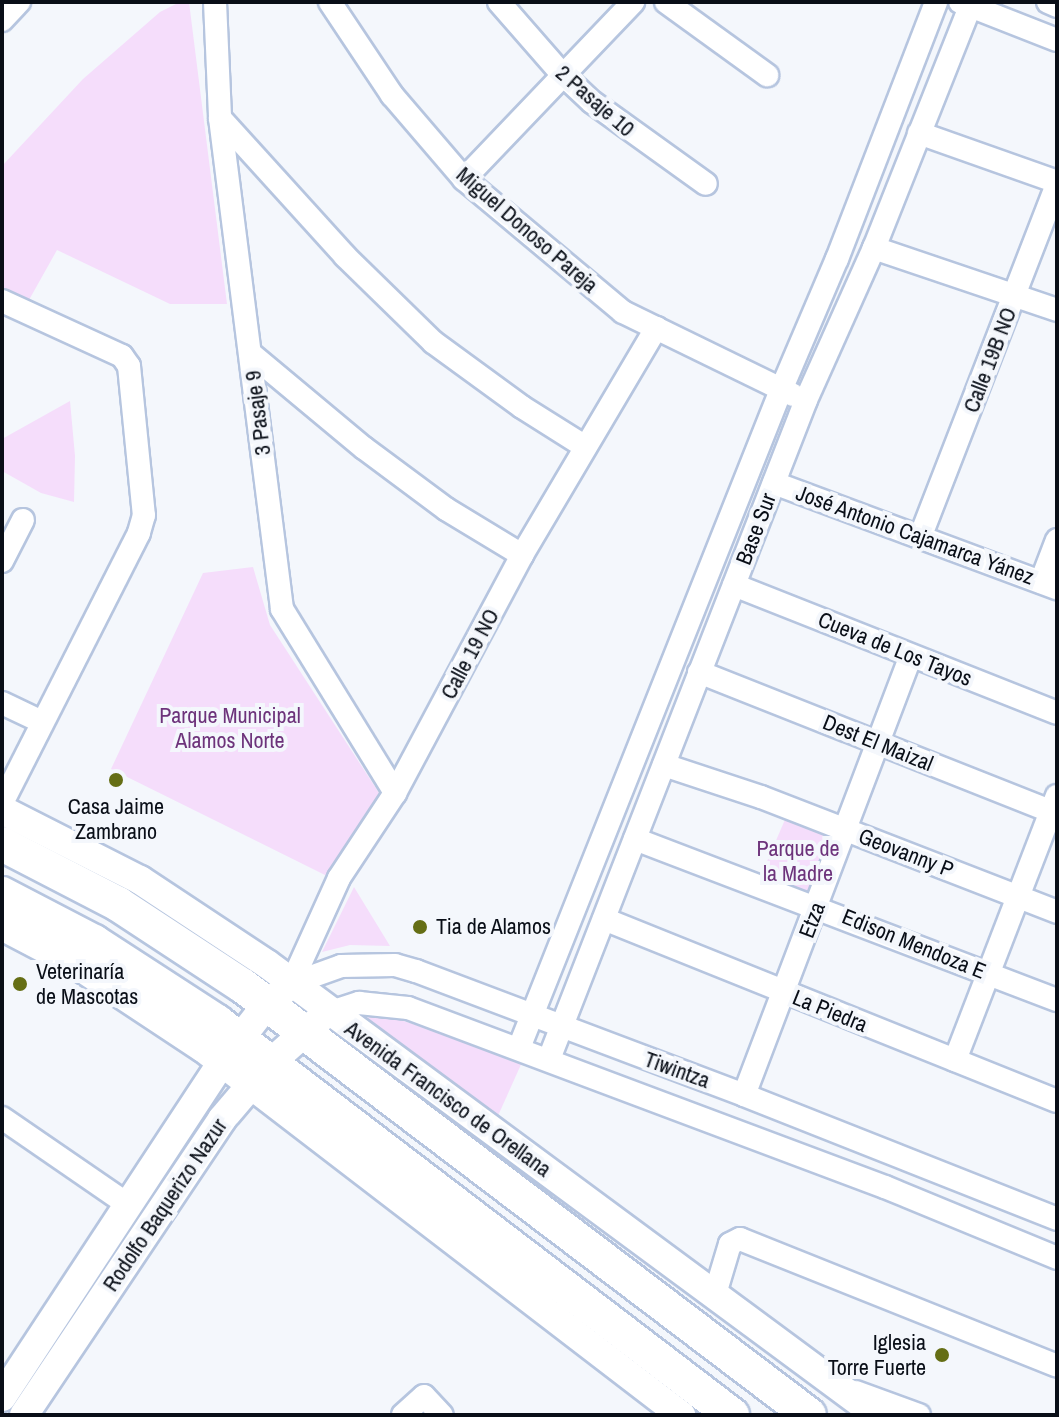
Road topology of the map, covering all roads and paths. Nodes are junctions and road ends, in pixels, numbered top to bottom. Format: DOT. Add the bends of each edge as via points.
graph roads {
  1 [pos="215,2"];
  2 [pos="330,2"];
  3 [pos="499,2"];
  4 [pos="633,2"];
  5 [pos="666,2"];
  6 [pos="936,2"];
  7 [pos="1048,2"];
  8 [pos="968,3"];
  9 [pos="1057,6"];
  10 [pos="1057,40"];
  11 [pos="561,73"];
  12 [pos="767,75"];
  13 [pos="220,118"];
  14 [pos="919,133"];
  15 [pos="464,179"];
  16 [pos="1057,183"];
  17 [pos="706,184"];
  18 [pos="874,248"];
  19 [pos="1015,296"];
  20 [pos="4,308"];
  21 [pos="1057,310"];
  22 [pos="656,328"];
  23 [pos="251,354"];
  24 [pos="781,390"];
  25 [pos="806,400"];
  26 [pos="584,446"];
  27 [pos="774,483"];
  28 [pos="23,520"];
  29 [pos="921,535"];
  30 [pos="1057,540"];
  31 [pos="522,555"];
  32 [pos="2,561"];
  33 [pos="734,585"];
  34 [pos="1049,585"];
  35 [pos="911,656"];
  36 [pos="699,672"];
  37 [pos="2,703"];
  38 [pos="1057,713"];
  39 [pos="42,722"];
  40 [pos="879,744"];
  41 [pos="664,765"];
  42 [pos="395,793"];
  43 [pos="2,803"];
  44 [pos="1055,807"];
  45 [pos="2,810"];
  46 [pos="846,830"];
  47 [pos="635,839"];
  48 [pos="2,844"];
  49 [pos="2,894"];
  50 [pos="1018,897"];
  51 [pos="817,906"];
  52 [pos="1057,912"];
  53 [pos="604,919"];
  54 [pos="2,926"];
  55 [pos="988,973"];
  56 [pos="784,992"];
  57 [pos="279,994"];
  58 [pos="1057,1000"];
  59 [pos="533,1014"];
  60 [pos="316,1023"];
  61 [pos="562,1026"];
  62 [pos="519,1048"];
  63 [pos="230,1051"];
  64 [pos="549,1059"];
  65 [pos="955,1060"];
  66 [pos="259,1074"];
  67 [pos="744,1095"];
  68 [pos="1057,1101"];
  69 [pos="2,1118"];
  70 [pos="127,1204"];
  71 [pos="1057,1219"];
  72 [pos="1057,1258"];
  73 [pos="715,1294"];
  74 [pos="1057,1366"];
  75 [pos="839,1385"];
  76 [pos="2,1397"];
  77 [pos="24,1415"];
  78 [pos="403,1415"];
  79 [pos="442,1415"];
  80 [pos="681,1415"];
  81 [pos="732,1415"];
  82 [pos="809,1415"];
  83 [pos="877,1415"];
  84 [pos="919,1415"];
  1 -- 13 [label="street, 3 Pasaje 9"];
  2 -- 15 [label="street, Miguel Donoso Pareja" via="392,95"];
  3 -- 11 [label="street, 2 Pasaje 10"];
  4 -- 11 [label="street"];
  5 -- 12 [label="street"];
  6 -- 24 [label="street, Base Sur"];
  7 -- 9 [label="street"];
  8 -- 10 [label="street"];
  8 -- 14 [label="street, Base Sur"];
  11 -- 15 [label="street"];
  11 -- 17 [label="street, 2 Pasaje 10" via="651,148"];
  13 -- 23 [label="street, 3 Pasaje 9"];
  13 -- 26 [label="street" via="345,256 433,342"];
  14 -- 16 [label="street"];
  14 -- 18 [label="street, Base Sur"];
  15 -- 22 [label="street, Miguel Donoso Pareja" via="623,312"];
  16 -- 19 [label="street, Calle 19B NO"];
  18 -- 19 [label="street"];
  18 -- 25 [label="street, Base Sur"];
  19 -- 21 [label="street"];
  19 -- 29 [label="street, Calle 19B NO"];
  20 -- 39 [label="street" via="122,356 129,366 143,522"];
  22 -- 24 [label="street, Miguel Donoso Pareja"];
  22 -- 26 [label="street, Calle 19 NO"];
  23 -- 31 [label="street" via="446,509"];
  23 -- 42 [label="street, 3 Pasaje 9" via="282,609"];
  24 -- 25 [label="street, Miguel Donoso Pareja"];
  24 -- 59 [label="street, Base Sur"];
  25 -- 27 [label="street, Base Sur"];
  26 -- 31 [label="street, Calle 19 NO"];
  27 -- 29 [label="street, José Antonio Cajamarca Yánez"];
  27 -- 33 [label="street, Base Sur"];
  28 -- 32 [label="street"];
  29 -- 34 [label="street, José Antonio Cajamarca Yánez"];
  30 -- 34 [label="street"];
  31 -- 42 [label="street, Calle 19 NO"];
  33 -- 35 [label="street, Cueva de Los Tayos"];
  33 -- 36 [label="street, Base Sur"];
  35 -- 38 [label="street, Cueva de Los Tayos"];
  35 -- 40 [label="street, Etza"];
  36 -- 40 [label="street, Dest El Maizal"];
  36 -- 41 [label="street, Base Sur"];
  37 -- 39 [label="street"];
  39 -- 43 [label="street"];
  40 -- 44 [label="street, Dest El Maizal"];
  40 -- 46 [label="street, Etza"];
  41 -- 46 [label="street, Geovanny P"];
  41 -- 47 [label="street, Base Sur"];
  42 -- 57 [label="street, Calle 19 NO" via="339,878"];
  44 -- 50 [label="street"];
  45 -- 57 [label="main road, Avenida Francisco de Orellana" via="140,880"];
  46 -- 50 [label="street, Geovanny P"];
  46 -- 51 [label="street, Etza"];
  47 -- 51 [label="street, Edison Mendoza E"];
  47 -- 53 [label="street, Base Sur"];
  48 -- 57 [label="highway, Avenida Francisco de Orellana"];
  49 -- 63 [label="highway" via="94,942"];
  50 -- 52 [label="street, Geovanny P"];
  50 -- 55 [label="street"];
  51 -- 55 [label="street, Edison Mendoza E"];
  51 -- 56 [label="street, Etza"];
  53 -- 56 [label="street, La Piedra"];
  53 -- 61 [label="street, Base Sur"];
  54 -- 63 [label="main road"];
  55 -- 58 [label="street, Edison Mendoza E"];
  55 -- 65 [label="street"];
  56 -- 65 [label="street, La Piedra"];
  56 -- 67 [label="street, Etza"];
  57 -- 59 [label="street, Tiwintza" via="341,966 395,965"];
  57 -- 60 [label="highway, Avenida Francisco de Orellana"];
  57 -- 63 [label="main road, Rodolfo Baquerizo Nazur"];
  59 -- 61 [label="street, Tiwintza"];
  59 -- 62 [label="street, Base Sur"];
  60 -- 62 [label="street, Tiwintza" via="359,1003 391,1004"];
  60 -- 66 [label="main road, Rodolfo Baquerizo Nazur"];
  60 -- 73 [label="main road, Avenida Francisco de Orellana"];
  60 -- 82 [label="highway, Avenida Francisco de Orellana"];
  61 -- 64 [label="street, Base Sur"];
  61 -- 67 [label="street, Tiwintza"];
  62 -- 64 [label="street, Tiwintza"];
  63 -- 66 [label="highway"];
  63 -- 70 [label="main road, Rodolfo Baquerizo Nazur"];
  64 -- 72 [label="street, Tiwintza"];
  65 -- 68 [label="street, La Piedra"];
  66 -- 77 [label="main road, Rodolfo Baquerizo Nazur" via="222,1119"];
  66 -- 80 [label="main road"];
  66 -- 81 [label="highway"];
  67 -- 71 [label="street, Tiwintza"];
  69 -- 70 [label="street"];
  70 -- 76 [label="main road, Rodolfo Baquerizo Nazur"];
  73 -- 74 [label="street" via="730,1244 740,1239"];
  73 -- 75 [label="main road, Avenida Francisco de Orellana"];
  75 -- 83 [label="main road, Avenida Francisco de Orellana"];
  75 -- 84 [label="street"];
  78 -- 79 [label="street" via="424,1396"];
}
